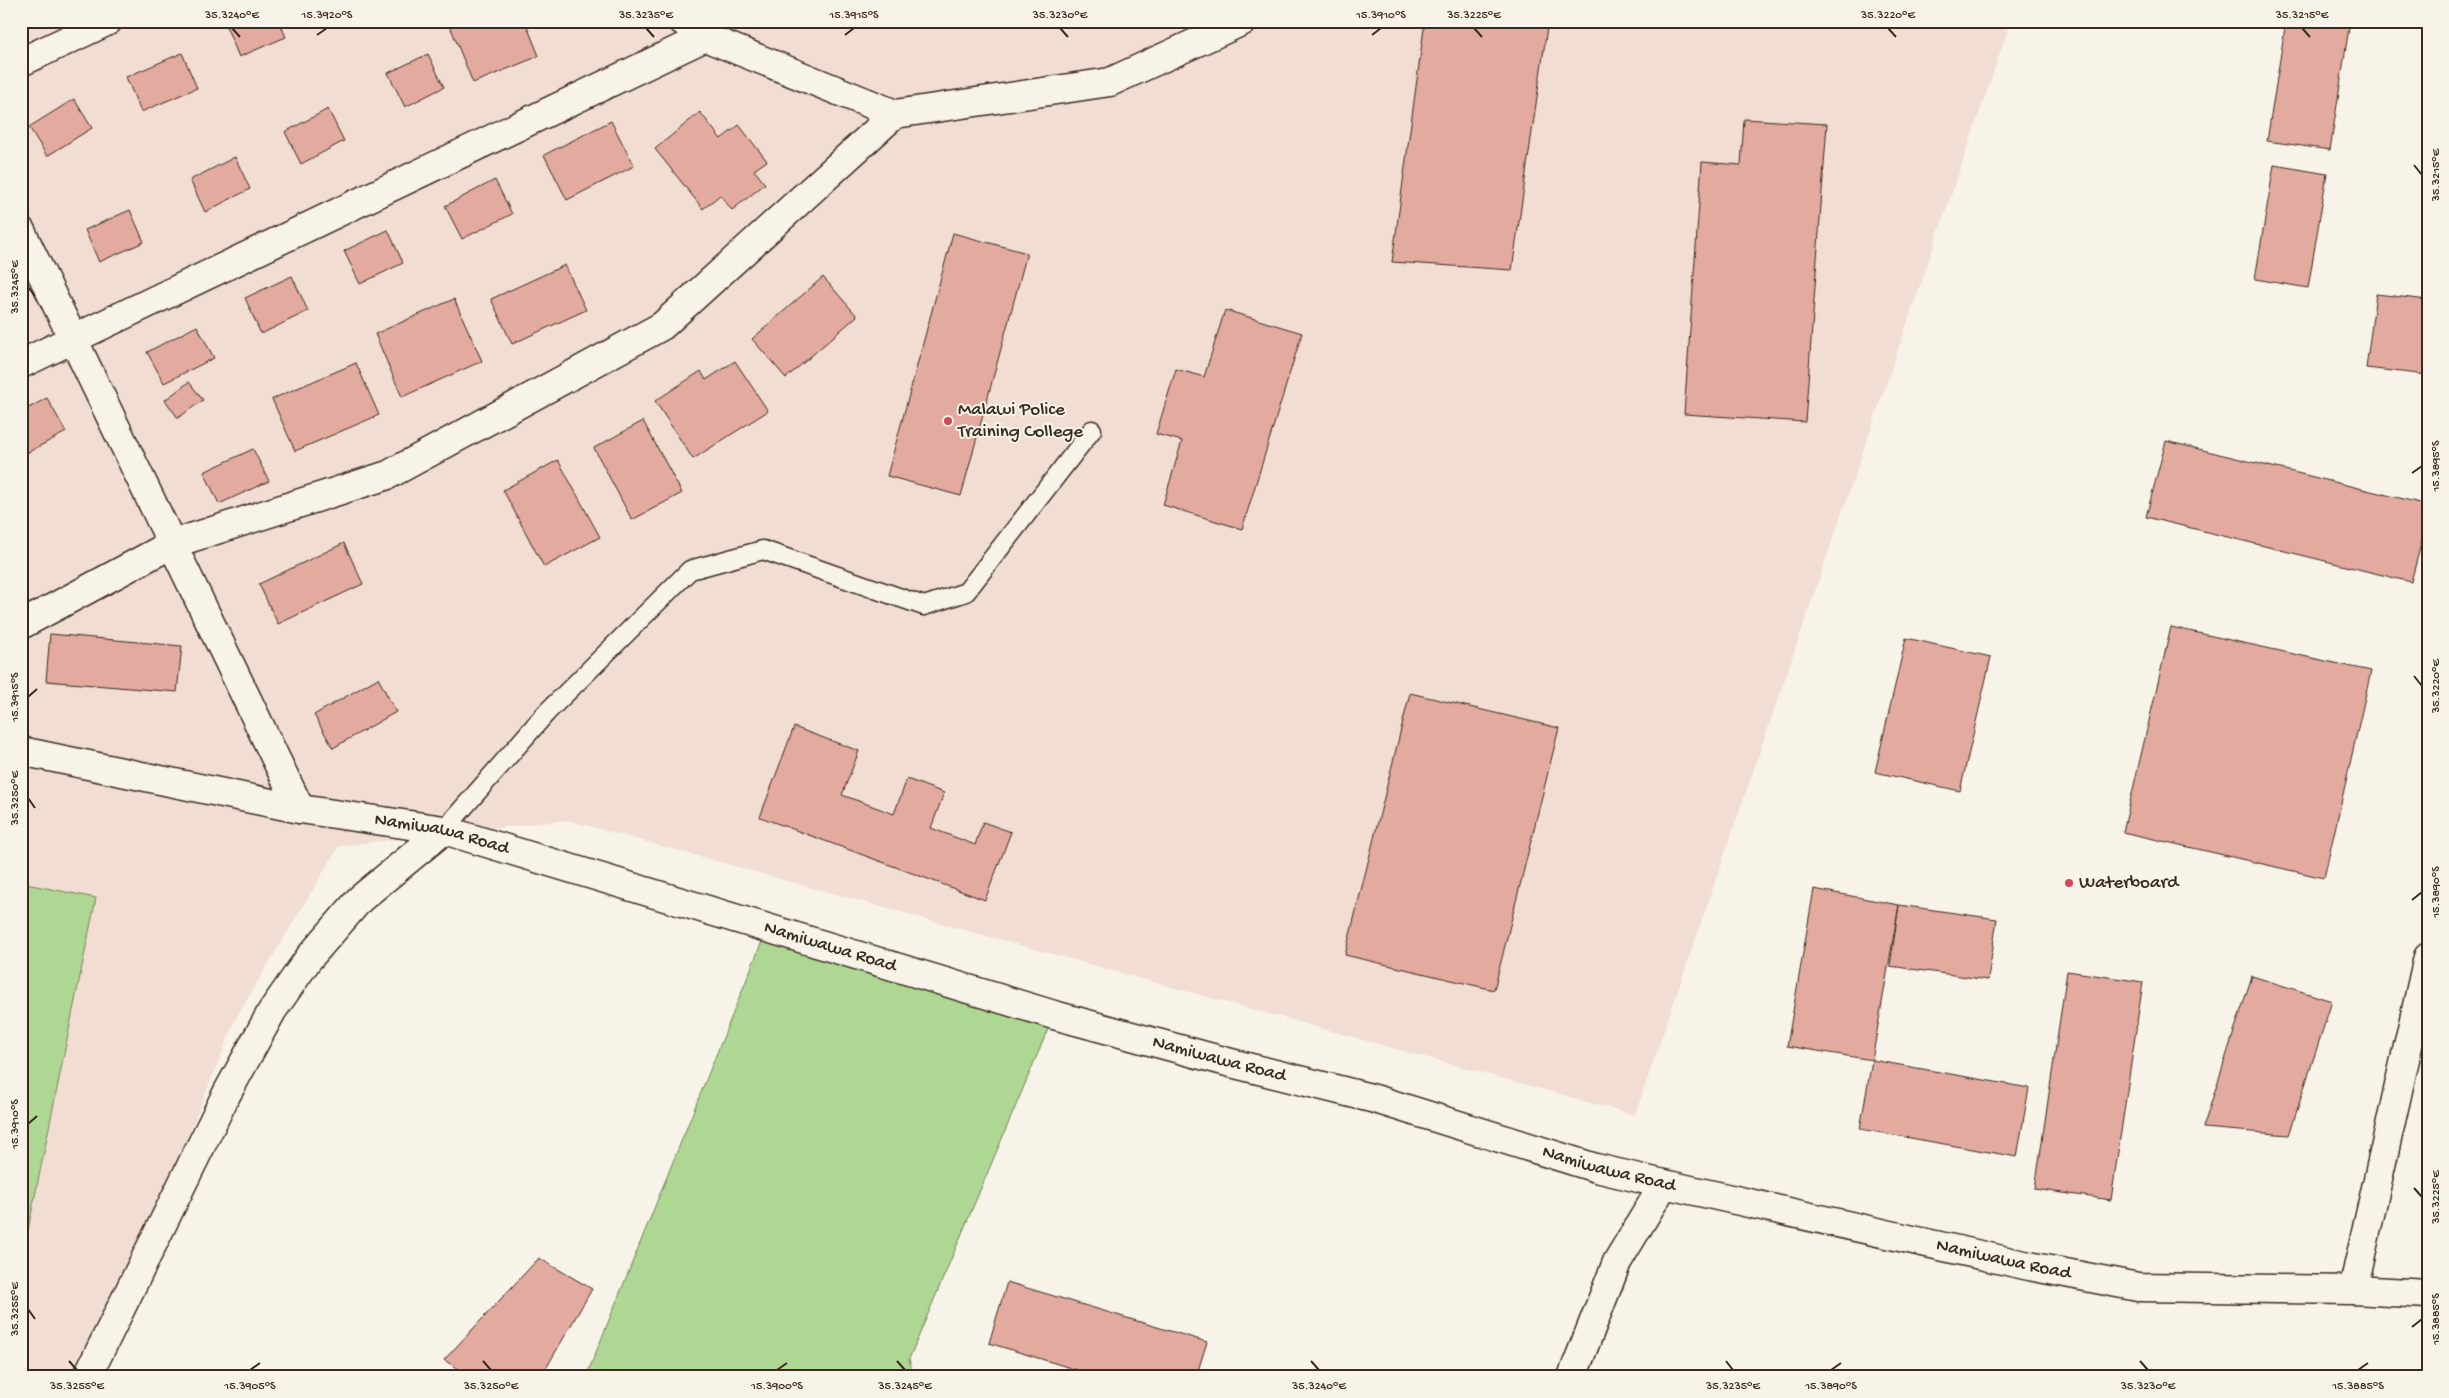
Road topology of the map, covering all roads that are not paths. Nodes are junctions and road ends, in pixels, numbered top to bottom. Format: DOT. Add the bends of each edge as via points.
graph roads {
  1 [pos="108,21"];
  2 [pos="682,21"];
  3 [pos="1243,21"];
  4 [pos="705,37"];
  5 [pos="21,62"];
  6 [pos="895,114"];
  7 [pos="21,230"];
  8 [pos="73,339"];
  9 [pos="21,364"];
  10 [pos="1092,430"];
  11 [pos="172,544"];
  12 [pos="21,625"];
  13 [pos="21,751"];
  14 [pos="300,809"];
  15 [pos="444,830"];
  16 [pos="2428,957"];
  17 [pos="1664,1184"];
  18 [pos="2353,1290"];
  19 [pos="2428,1294"];
  20 [pos="87,1377"];
  21 [pos="1572,1377"];
  1 -- 5 [label="street"];
  2 -- 4 [label="street"];
  3 -- 6 [label="street" via="1110,82"];
  4 -- 6 [label="street"];
  4 -- 8 [label="street"];
  6 -- 11 [label="street" via="662,326 388,476"];
  7 -- 8 [label="street"];
  8 -- 9 [label="street"];
  8 -- 11 [label="street"];
  10 -- 15 [label="lane" via="966,592 924,606 764,550 690,570 547,712"];
  11 -- 12 [label="street"];
  11 -- 14 [label="street"];
  13 -- 14 [label="street, Namiwawa Road"];
  14 -- 15 [label="street, Namiwawa Road"];
  15 -- 17 [label="street, Namiwawa Road" via="1054,1014 1375,1099 1596,1168"];
  15 -- 20 [label="street" via="360,899 309,958 272,1011 226,1095"];
  16 -- 18 [label="street"];
  17 -- 18 [label="street, Namiwawa Road" via="2029,1266 2138,1287"];
  17 -- 21 [label="street" via="1617,1262"];
  18 -- 19 [label="street, Namiwawa Road"];
}
